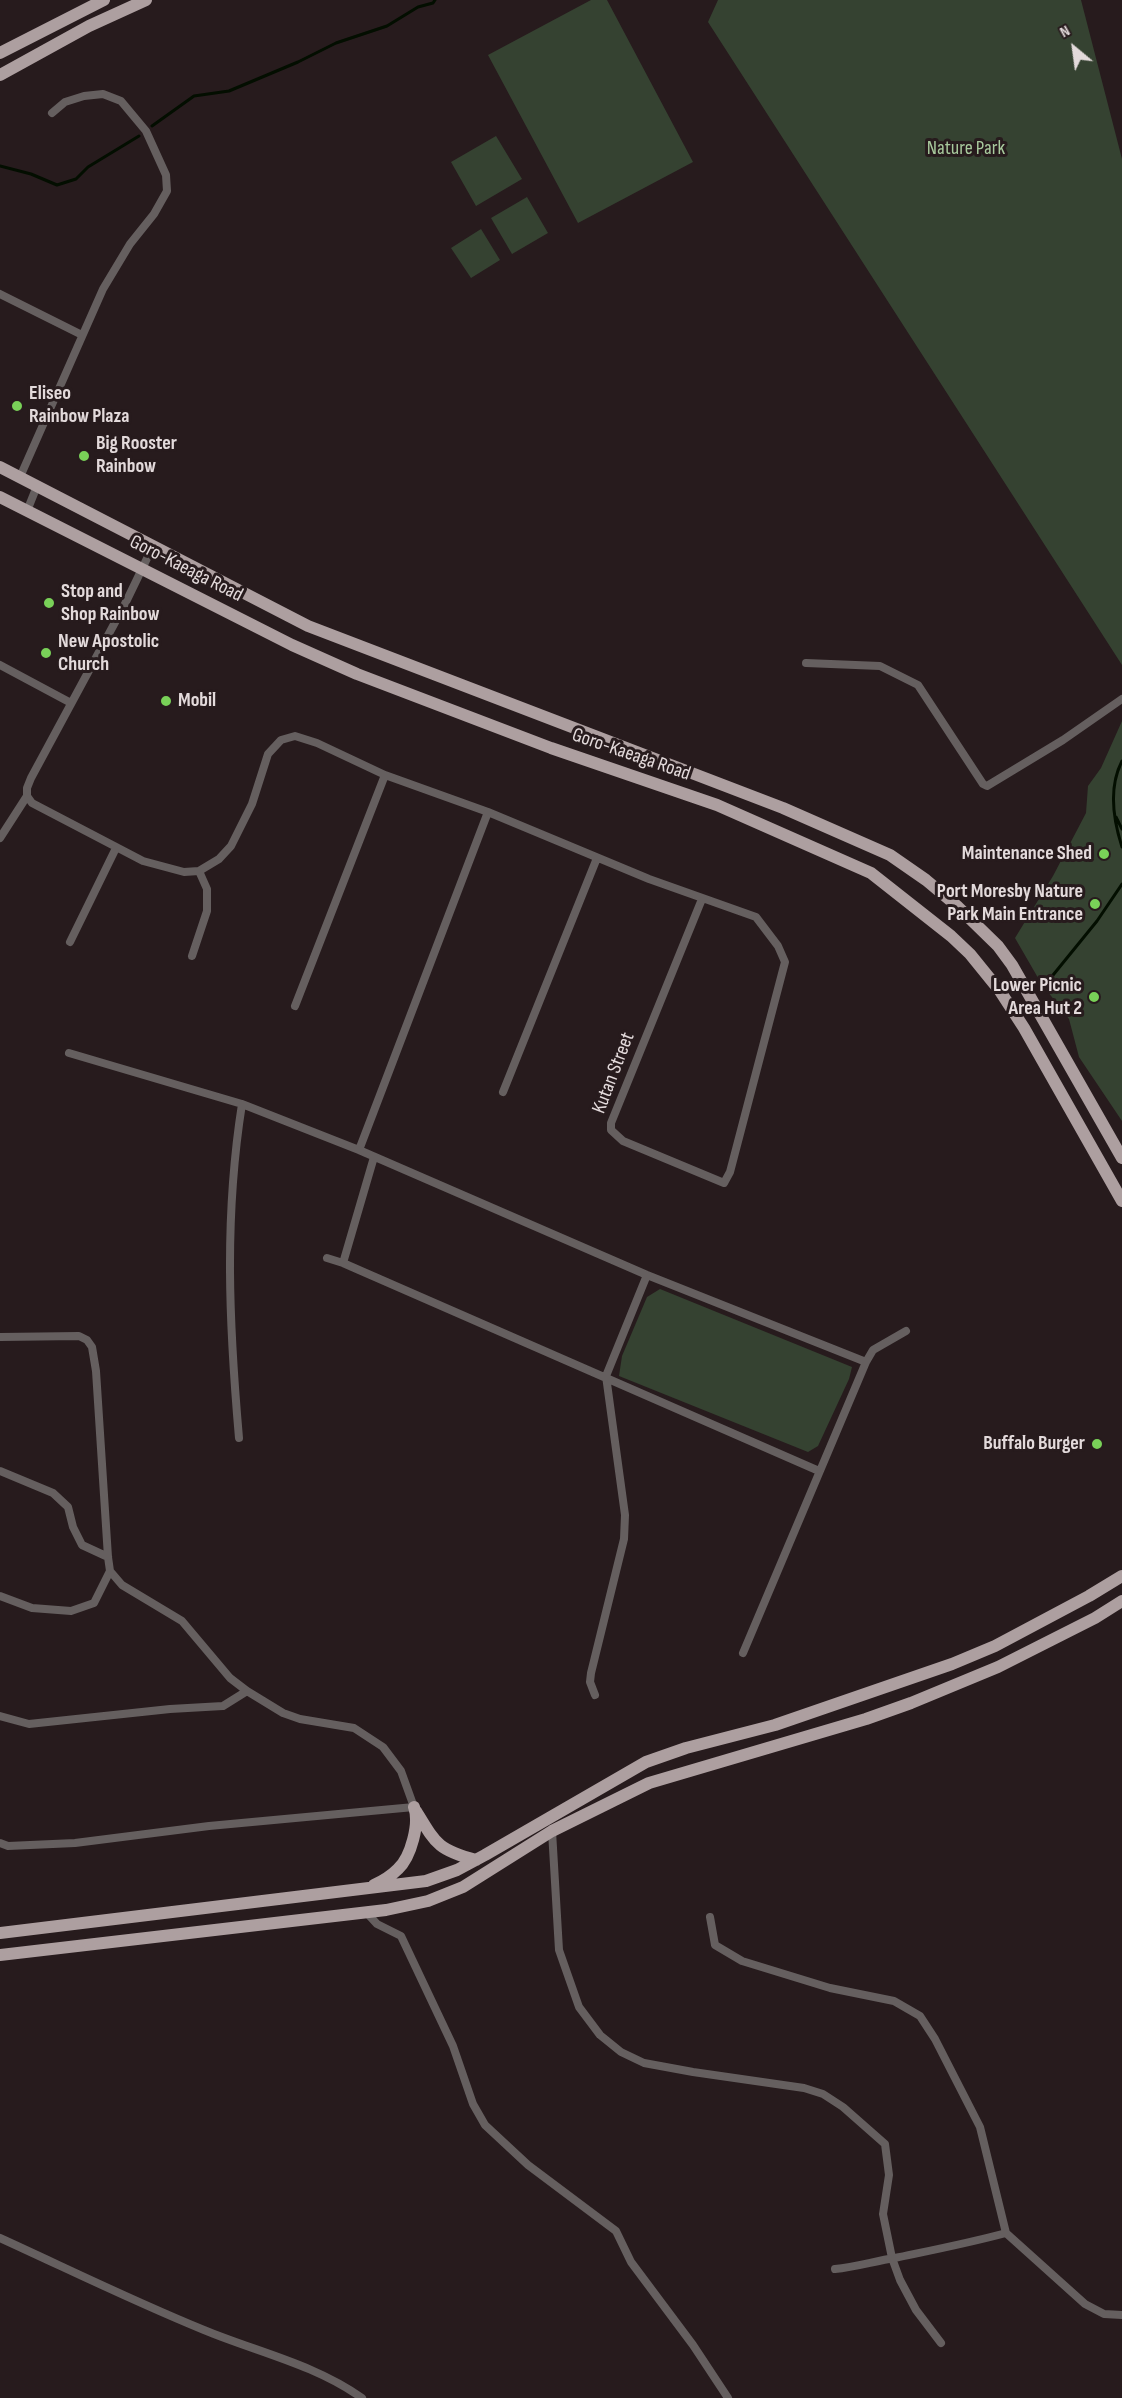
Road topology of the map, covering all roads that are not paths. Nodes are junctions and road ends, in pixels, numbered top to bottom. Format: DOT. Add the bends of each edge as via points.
graph roads {
  1 [pos="104,0"];
  2 [pos="146,0"];
  3 [pos="0,53"];
  4 [pos="0,75"];
  5 [pos="52,113"];
  6 [pos="0,294"];
  7 [pos="82,335"];
  8 [pos="0,467"];
  9 [pos="20,477"];
  10 [pos="37,486"];
  11 [pos="0,497"];
  12 [pos="27,511"];
  13 [pos="153,546"];
  14 [pos="141,569"];
  15 [pos="806,663"];
  16 [pos="0,665"];
  17 [pos="1122,699"];
  18 [pos="71,703"];
  19 [pos="385,775"];
  20 [pos="27,796"];
  21 [pos="488,812"];
  22 [pos="0,838"];
  23 [pos="116,848"];
  24 [pos="597,858"];
  25 [pos="199,871"];
  26 [pos="702,899"];
  27 [pos="70,942"];
  28 [pos="192,956"];
  29 [pos="295,1006"];
  30 [pos="69,1053"];
  31 [pos="503,1092"];
  32 [pos="242,1104"];
  33 [pos="359,1150"];
  34 [pos="374,1157"];
  35 [pos="1122,1158"];
  36 [pos="1122,1202"];
  37 [pos="327,1258"];
  38 [pos="343,1263"];
  39 [pos="646,1275"];
  40 [pos="906,1331"];
  41 [pos="0,1337"];
  42 [pos="866,1362"];
  43 [pos="606,1376"];
  44 [pos="239,1438"];
  45 [pos="0,1471"];
  46 [pos="819,1471"];
  47 [pos="108,1557"];
  48 [pos="110,1571"];
  49 [pos="1122,1576"];
  50 [pos="0,1596"];
  51 [pos="1122,1601"];
  52 [pos="743,1653"];
  53 [pos="247,1691"];
  54 [pos="595,1695"];
  55 [pos="0,1716"];
  56 [pos="414,1807"];
  57 [pos="552,1831"];
  58 [pos="0,1843"];
  59 [pos="476,1860"];
  60 [pos="365,1890"];
  61 [pos="366,1912"];
  62 [pos="710,1917"];
  63 [pos="0,1933"];
  64 [pos="0,1955"];
  65 [pos="1006,2233"];
  66 [pos="0,2238"];
  67 [pos="892,2258"];
  68 [pos="835,2269"];
  69 [pos="1122,2315"];
  70 [pos="941,2343"];
  71 [pos="362,2398"];
  72 [pos="728,2398"];
  1 -- 3 [label="main road"];
  2 -- 4 [label="main road"];
  5 -- 7 [label="street" via="65,102 84,96 103,94 121,101 146,131 166,175 167,190 102,289"];
  6 -- 7 [label="street"];
  7 -- 9 [label="street"];
  8 -- 9 [label="main road, Goro-Kaeaga Road"];
  9 -- 10 [label="main road, Goro-Kaeaga Road"];
  10 -- 12 [label="street"];
  10 -- 13 [label="main road, Goro-Kaeaga Road"];
  11 -- 12 [label="main road, Goro-Kaeaga Road"];
  12 -- 14 [label="main road, Goro-Kaeaga Road"];
  13 -- 14 [label="street"];
  13 -- 35 [label="main road, Goro-Kaeaga Road" via="308,626 783,808 890,855 957,906 1005,955"];
  14 -- 18 [label="street"];
  14 -- 36 [label="main road, Goro-Kaeaga Road" via="357,674 551,748 717,805 871,873 951,936 1000,991"];
  15 -- 17 [label="street" via="880,666 918,685 987,786"];
  16 -- 18 [label="street"];
  18 -- 20 [label="street" via="31,778"];
  19 -- 21 [label="street"];
  19 -- 25 [label="street" via="304,738 285,738 268,754 252,804 231,846"];
  19 -- 29 [label="street"];
  20 -- 22 [label="street"];
  20 -- 23 [label="street" via="32,803"];
  21 -- 24 [label="street"];
  21 -- 33 [label="street"];
  23 -- 25 [label="street" via="156,866"];
  23 -- 27 [label="street"];
  24 -- 26 [label="street"];
  24 -- 31 [label="street"];
  25 -- 28 [label="street" via="207,889 207,911"];
  26 -- 26 [label="street, Kutan Street" via="756,917 785,962 724,1183 623,1141 611,1130"];
  30 -- 32 [label="street"];
  32 -- 33 [label="street"];
  32 -- 44 [label="street" via="228,1252 230,1342"];
  33 -- 34 [label="street"];
  34 -- 38 [label="street"];
  34 -- 39 [label="street"];
  37 -- 38 [label="street"];
  38 -- 43 [label="street"];
  39 -- 42 [label="street"];
  39 -- 43 [label="street"];
  40 -- 42 [label="street" via="873,1350"];
  41 -- 47 [label="street" via="76,1335 92,1347"];
  42 -- 46 [label="street"];
  43 -- 46 [label="street"];
  43 -- 54 [label="street" via="623,1498 624,1539 591,1673"];
  45 -- 47 [label="street" via="53,1493 68,1508 82,1545"];
  46 -- 52 [label="street"];
  47 -- 48 [label="street"];
  48 -- 50 [label="street" via="94,1603 71,1611 32,1608"];
  48 -- 53 [label="street" via="130,1592 182,1621 230,1678"];
  49 -- 59 [label="main road" via="995,1646 952,1664 775,1725 646,1762"];
  51 -- 57 [label="main road" via="998,1667 912,1703 663,1778"];
  53 -- 55 [label="street" via="223,1706 29,1724"];
  53 -- 56 [label="street" via="291,1716 354,1728 370,1736 393,1757"];
  56 -- 58 [label="street" via="75,1843"];
  56 -- 59 [label="main road" via="439,1846 451,1854"];
  56 -- 60 [label="main road" via="417,1818 404,1861 390,1876"];
  57 -- 61 [label="main road" via="447,1894"];
  57 -- 67 [label="street" via="559,1950 579,2007 600,2035 621,2052 644,2063 804,2088 843,2107 885,2144 890,2175 883,2214"];
  59 -- 60 [label="main road" via="426,1881"];
  60 -- 63 [label="main road"];
  61 -- 64 [label="main road"];
  61 -- 72 [label="street" via="377,1924 400,1936 453,2046 473,2104 485,2125 528,2165 616,2231 631,2262"];
  62 -- 65 [label="street" via="715,1945 742,1961 830,1988 894,2001 920,2016 980,2127"];
  65 -- 67 [label="street" via="953,2248"];
  65 -- 69 [label="street" via="1085,2304 1104,2314"];
  66 -- 71 [label="street" via="203,2330 312,2369"];
  67 -- 68 [label="street"];
  67 -- 70 [label="street" via="916,2310"];
}
